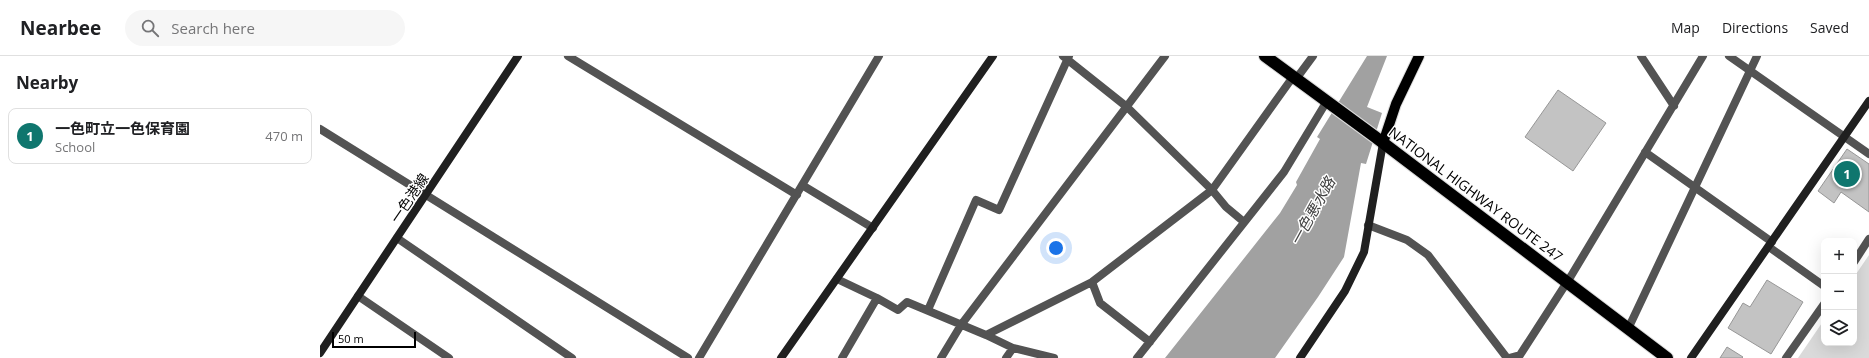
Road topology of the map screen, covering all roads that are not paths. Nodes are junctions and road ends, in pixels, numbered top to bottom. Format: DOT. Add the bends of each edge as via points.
graph roads {
  1 [pos="518,56"];
  2 [pos="568,56"];
  3 [pos="879,56"];
  4 [pos="993,56"];
  5 [pos="1165,56"];
  6 [pos="1265,56"];
  7 [pos="1313,56"];
  8 [pos="1419,56"];
  9 [pos="1641,56"];
  10 [pos="1703,56"];
  11 [pos="1729,56"];
  12 [pos="1757,56"];
  13 [pos="1066,57"];
  14 [pos="1750,70"];
  15 [pos="1296,79"];
  16 [pos="1869,101"];
  17 [pos="1331,104"];
  18 [pos="1674,106"];
  19 [pos="1127,107"];
  20 [pos="320,129"];
  21 [pos="1844,137"];
  22 [pos="1378,139"];
  23 [pos="1645,152"];
  24 [pos="1869,154"];
  25 [pos="802,185"];
  26 [pos="1695,188"];
  27 [pos="1212,190"];
  28 [pos="426,195"];
  29 [pos="797,195"];
  30 [pos="1244,222"];
  31 [pos="1368,225"];
  32 [pos="873,228"];
  33 [pos="397,238"];
  34 [pos="1869,239"];
  35 [pos="1770,245"];
  36 [pos="1857,257"];
  37 [pos="837,279"];
  38 [pos="1092,282"];
  39 [pos="1566,282"];
  40 [pos="1821,284"];
  41 [pos="358,296"];
  42 [pos="877,298"];
  43 [pos="1821,308"];
  44 [pos="928,310"];
  45 [pos="961,325"];
  46 [pos="1628,329"];
  47 [pos="986,335"];
  48 [pos="1150,342"];
  49 [pos="1013,348"];
  50 [pos="1501,351"];
  51 [pos="320,353"];
  52 [pos="449,358"];
  53 [pos="572,358"];
  54 [pos="688,358"];
  55 [pos="699,358"];
  56 [pos="781,358"];
  57 [pos="842,358"];
  58 [pos="941,358"];
  59 [pos="1006,358"];
  60 [pos="1054,358"];
  61 [pos="1137,358"];
  62 [pos="1300,358"];
  63 [pos="1496,358"];
  64 [pos="1508,358"];
  65 [pos="1667,358"];
  66 [pos="1691,358"];
  67 [pos="1786,358"];
  1 -- 28 [label="street, 一色港線"];
  2 -- 29 [label="street"];
  3 -- 25 [label="street"];
  4 -- 32 [label="street"];
  5 -- 19 [label="street"];
  6 -- 15 [label="highway, NATIONAL HIGHWAY ROUTE 247"];
  7 -- 15 [label="street"];
  8 -- 22 [label="main road"];
  9 -- 18 [label="street"];
  10 -- 18 [label="street"];
  11 -- 14 [label="street"];
  12 -- 14 [label="street"];
  13 -- 19 [label="street"];
  13 -- 44 [label="street" via="999,210 976,200"];
  14 -- 21 [label="street"];
  14 -- 26 [label="street"];
  15 -- 17 [label="highway, NATIONAL HIGHWAY ROUTE 247"];
  15 -- 27 [label="street" via="1290,82"];
  16 -- 21 [label="street"];
  17 -- 22 [label="highway, NATIONAL HIGHWAY ROUTE 247"];
  17 -- 30 [label="street" via="1284,172"];
  18 -- 23 [label="street"];
  19 -- 27 [label="street"];
  19 -- 45 [label="street"];
  20 -- 28 [label="street"];
  21 -- 24 [label="street"];
  21 -- 35 [label="street"];
  22 -- 31 [label="street"];
  22 -- 39 [label="highway, NATIONAL HIGHWAY ROUTE 247"];
  23 -- 26 [label="street"];
  23 -- 39 [label="street"];
  25 -- 29 [label="street"];
  25 -- 32 [label="street"];
  26 -- 35 [label="street"];
  26 -- 46 [label="street"];
  27 -- 30 [label="street" via="1226,207"];
  27 -- 38 [label="street"];
  28 -- 33 [label="street, 一色港線"];
  28 -- 54 [label="street"];
  29 -- 55 [label="street"];
  30 -- 48 [label="street"];
  31 -- 50 [label="street" via="1407,240 1428,255"];
  31 -- 62 [label="street" via="1364,252 1345,291"];
  32 -- 37 [label="street"];
  33 -- 41 [label="street, 一色港線"];
  33 -- 53 [label="street"];
  34 -- 36 [label="street"];
  35 -- 40 [label="street"];
  35 -- 66 [label="street"];
  37 -- 42 [label="street"];
  37 -- 56 [label="street"];
  38 -- 47 [label="street"];
  38 -- 48 [label="street" via="1100,303"];
  39 -- 46 [label="highway, NATIONAL HIGHWAY ROUTE 247"];
  39 -- 64 [label="street" via="1520,355"];
  41 -- 51 [label="street, 一色港線"];
  41 -- 52 [label="street"];
  42 -- 44 [label="street" via="898,310 907,302"];
  42 -- 57 [label="street"];
  43 -- 67 [label="street"];
  44 -- 45 [label="street"];
  45 -- 47 [label="street"];
  45 -- 58 [label="street"];
  46 -- 65 [label="highway, NATIONAL HIGHWAY ROUTE 247"];
  47 -- 49 [label="street"];
  48 -- 61 [label="street"];
  49 -- 59 [label="street"];
  49 -- 60 [label="street"];
  50 -- 63 [label="street"];
  50 -- 64 [label="street"];
}
